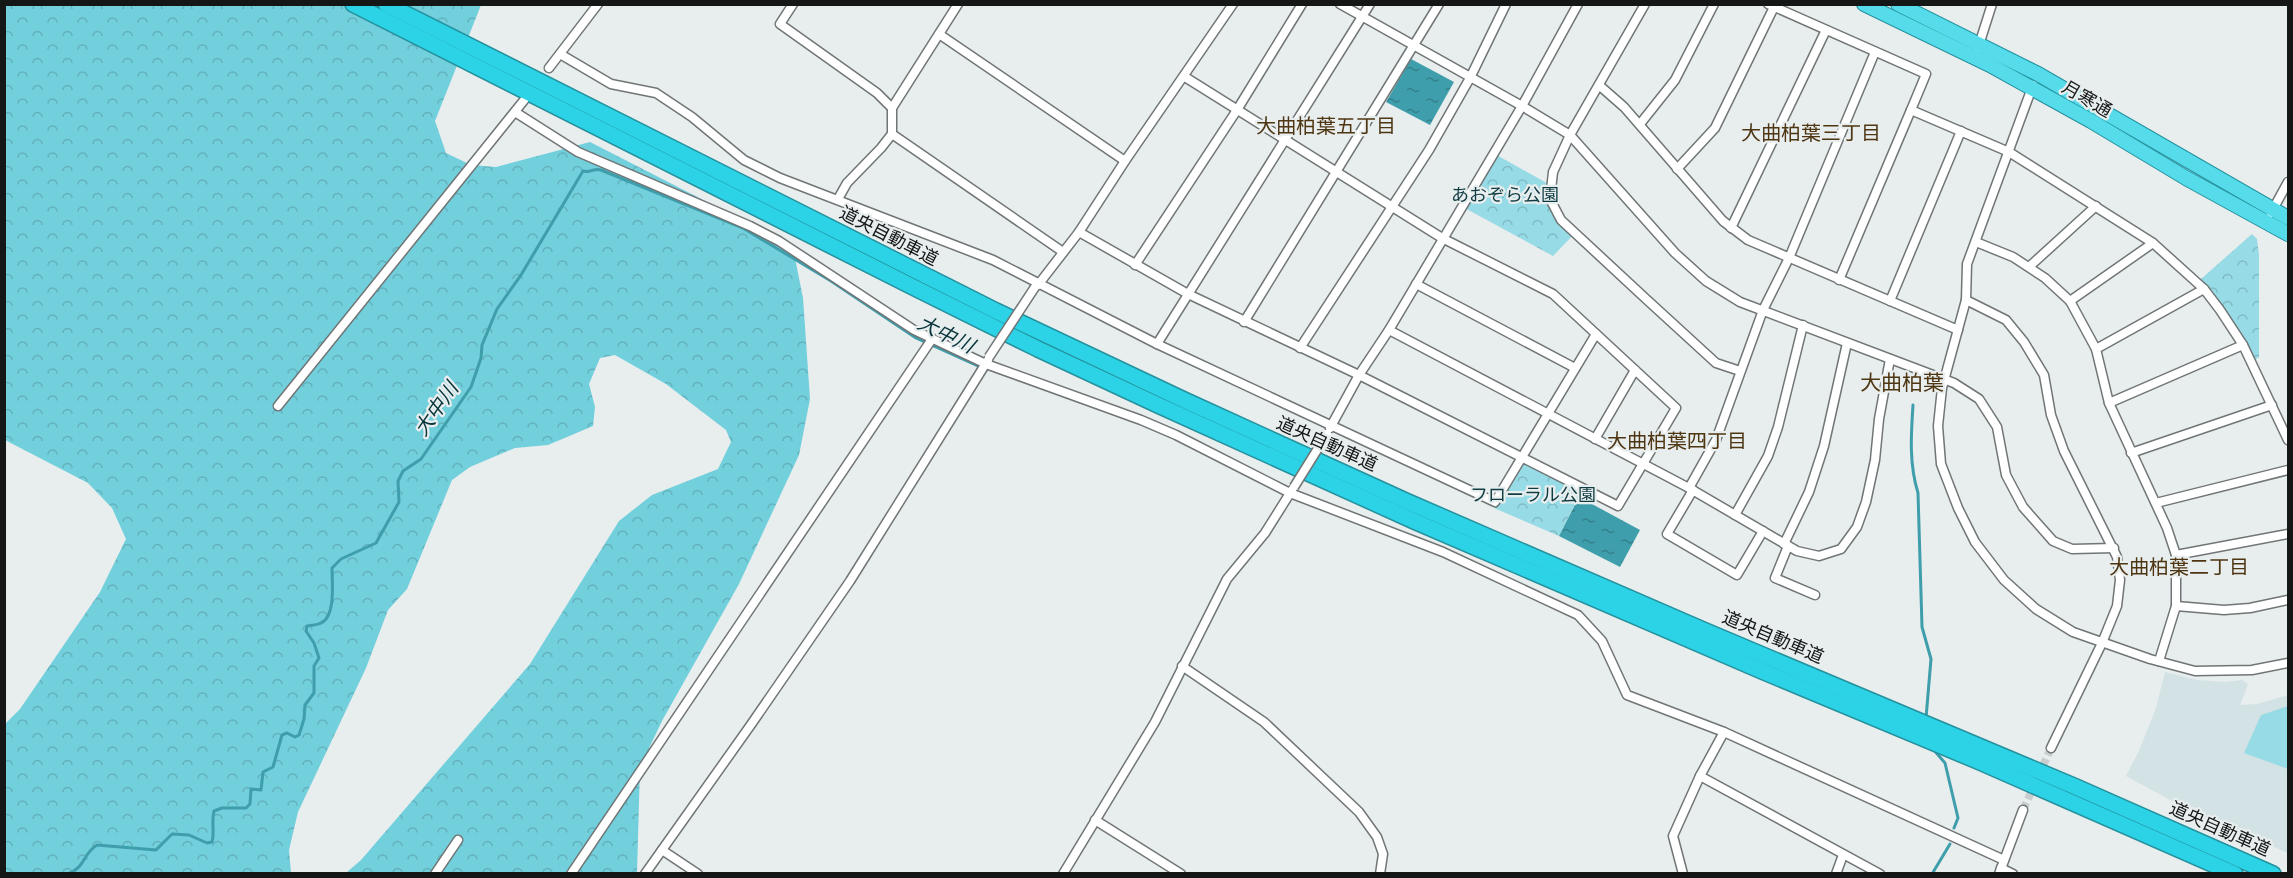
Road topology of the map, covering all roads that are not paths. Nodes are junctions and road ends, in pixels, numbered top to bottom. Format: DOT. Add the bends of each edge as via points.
graph roads {
  1 [pos="353,4"];
  2 [pos="386,4"];
  3 [pos="598,4"];
  4 [pos="793,4"];
  5 [pos="958,4"];
  6 [pos="1233,4"];
  7 [pos="1302,4"];
  8 [pos="1340,4"];
  9 [pos="1370,4"];
  10 [pos="1439,4"];
  11 [pos="1506,4"];
  12 [pos="1578,4"];
  13 [pos="1645,4"];
  14 [pos="1714,4"];
  15 [pos="1864,4"];
  16 [pos="1898,4"];
  17 [pos="1992,4"];
  18 [pos="1771,6"];
  19 [pos="1362,16"];
  20 [pos="1826,30"];
  21 [pos="939,34"];
  22 [pos="1413,45"];
  23 [pos="1978,50"];
  24 [pos="1875,52"];
  25 [pos="560,54"];
  26 [pos="549,68"];
  27 [pos="2038,74"];
  28 [pos="1185,77"];
  29 [pos="1470,78"];
  30 [pos="1600,86"];
  31 [pos="2032,88"];
  32 [pos="525,99"];
  33 [pos="1521,106"];
  34 [pos="892,108"];
  35 [pos="1911,110"];
  36 [pos="1237,111"];
  37 [pos="515,112"];
  38 [pos="1640,124"];
  39 [pos="1961,131"];
  40 [pos="892,134"];
  41 [pos="1570,135"];
  42 [pos="1286,141"];
  43 [pos="2009,152"];
  44 [pos="1125,161"];
  45 [pos="1677,169"];
  46 [pos="1335,172"];
  47 [pos="2289,182"];
  48 [pos="838,200"];
  49 [pos="2096,206"];
  50 [pos="1392,207"];
  51 [pos="2270,216"];
  52 [pos="2289,218"];
  53 [pos="1731,228"];
  54 [pos="1078,232"];
  55 [pos="2289,234"];
  56 [pos="1443,238"];
  57 [pos="1976,242"];
  58 [pos="2153,243"];
  59 [pos="1063,252"];
  60 [pos="1789,258"];
  61 [pos="1135,265"];
  62 [pos="2030,266"];
  63 [pos="1839,280"];
  64 [pos="1416,284"];
  65 [pos="1038,285"];
  66 [pos="2204,290"];
  67 [pos="1188,294"];
  68 [pos="1966,300"];
  69 [pos="1890,301"];
  70 [pos="2070,301"];
  71 [pos="1762,310"];
  72 [pos="1244,322"];
  73 [pos="1803,325"];
  74 [pos="1389,330"];
  75 [pos="1958,330"];
  76 [pos="1596,334"];
  77 [pos="932,339"];
  78 [pos="1847,343"];
  79 [pos="1157,344"];
  80 [pos="2243,345"];
  81 [pos="1300,348"];
  82 [pos="2096,349"];
  83 [pos="1890,359"];
  84 [pos="988,360"];
  85 [pos="1575,368"];
  86 [pos="1635,370"];
  87 [pos="1740,371"];
  88 [pos="1359,375"];
  89 [pos="1944,380"];
  90 [pos="2109,404"];
  91 [pos="2272,405"];
  92 [pos="278,406"];
  93 [pos="1548,414"];
  94 [pos="1332,425"];
  95 [pos="1595,439"];
  96 [pos="2289,440"];
  97 [pos="2131,453"];
  98 [pos="1522,458"];
  99 [pos="1644,464"];
  100 [pos="2289,470"];
  101 [pos="1691,489"];
  102 [pos="1292,490"];
  103 [pos="2156,503"];
  104 [pos="1735,515"];
  105 [pos="1763,531"];
  106 [pos="2289,534"];
  107 [pos="1786,545"];
  108 [pos="2114,548"];
  109 [pos="2176,555"];
  110 [pos="1815,595"];
  111 [pos="2289,600"];
  112 [pos="2176,606"];
  113 [pos="2102,643"];
  114 [pos="2159,661"];
  115 [pos="2289,663"];
  116 [pos="1182,666"];
  117 [pos="1724,732"];
  118 [pos="2051,748"];
  119 [pos="1700,776"];
  120 [pos="2023,810"];
  121 [pos="1095,820"];
  122 [pos="458,840"];
  123 [pos="662,850"];
  124 [pos="1843,855"];
  125 [pos="2001,867"];
  126 [pos="435,873"];
  127 [pos="572,873"];
  128 [pos="645,873"];
  129 [pos="698,873"];
  130 [pos="1063,873"];
  131 [pos="1181,873"];
  132 [pos="1380,873"];
  133 [pos="1683,873"];
  134 [pos="1836,873"];
  135 [pos="1880,873"];
  136 [pos="2013,873"];
  137 [pos="2235,873"];
  138 [pos="2273,873"];
  1 -- 137 [label="highway, 道央自動車道" via="1129,392 1414,521"];
  2 -- 138 [label="highway, 道央自動車道" via="996,311 1174,395 1408,502"];
  3 -- 25 [label="street"];
  4 -- 34 [label="street" via="780,24"];
  5 -- 21 [label="street"];
  6 -- 28 [label="street"];
  7 -- 36 [label="street"];
  8 -- 19 [label="street"];
  9 -- 19 [label="street"];
  10 -- 22 [label="street"];
  11 -- 29 [label="street"];
  12 -- 33 [label="street"];
  13 -- 30 [label="street"];
  14 -- 38 [label="street" via="1675,80"];
  15 -- 23 [label="highway, 月寒通"];
  16 -- 23 [label="highway, 月寒通"];
  17 -- 23 [label="street"];
  18 -- 20 [label="street"];
  18 -- 45 [label="street" via="1715,129"];
  19 -- 22 [label="street"];
  19 -- 42 [label="street"];
  20 -- 24 [label="street"];
  20 -- 53 [label="street"];
  21 -- 34 [label="street"];
  21 -- 44 [label="street"];
  22 -- 29 [label="street"];
  22 -- 46 [label="street"];
  23 -- 27 [label="highway, 月寒通"];
  23 -- 31 [label="highway, 月寒通"];
  24 -- 35 [label="street" via="1926,74"];
  24 -- 60 [label="street"];
  25 -- 26 [label="street"];
  25 -- 48 [label="street" via="611,84 656,93 693,117 744,160"];
  27 -- 31 [label="street"];
  27 -- 51 [label="highway, 月寒通"];
  28 -- 36 [label="street"];
  28 -- 44 [label="street"];
  29 -- 33 [label="street"];
  29 -- 50 [label="street" via="1430,150"];
  30 -- 38 [label="street"];
  30 -- 41 [label="street"];
  31 -- 43 [label="street"];
  31 -- 51 [label="highway, 月寒通" via="2186,178"];
  32 -- 37 [label="street"];
  33 -- 41 [label="street"];
  33 -- 56 [label="street"];
  34 -- 40 [label="street"];
  35 -- 39 [label="street"];
  35 -- 63 [label="street"];
  36 -- 42 [label="street"];
  36 -- 61 [label="street"];
  37 -- 77 [label="street" via="578,152 779,241"];
  37 -- 92 [label="street"];
  38 -- 45 [label="street"];
  39 -- 43 [label="street"];
  39 -- 69 [label="street"];
  40 -- 48 [label="street" via="847,183"];
  40 -- 59 [label="street"];
  41 -- 71 [label="street" via="1675,253 1706,281 1740,302"];
  41 -- 87 [label="street" via="1552,179 1550,199 1561,220 1716,363"];
  42 -- 46 [label="street"];
  42 -- 67 [label="street"];
  43 -- 49 [label="street"];
  43 -- 57 [label="street"];
  44 -- 54 [label="street"];
  45 -- 53 [label="street"];
  46 -- 50 [label="street"];
  46 -- 72 [label="street"];
  47 -- 51 [label="street"];
  48 -- 65 [label="street" via="993,260"];
  49 -- 58 [label="street"];
  49 -- 62 [label="street"];
  50 -- 56 [label="street"];
  50 -- 81 [label="street"];
  51 -- 52 [label="highway, 月寒通"];
  51 -- 55 [label="highway, 月寒通"];
  53 -- 60 [label="street"];
  54 -- 59 [label="street"];
  54 -- 61 [label="street"];
  56 -- 64 [label="street"];
  56 -- 76 [label="street" via="1553,294"];
  57 -- 62 [label="street"];
  57 -- 68 [label="street" via="1967,264"];
  58 -- 66 [label="street"];
  58 -- 70 [label="street"];
  59 -- 65 [label="street"];
  60 -- 63 [label="street"];
  60 -- 71 [label="street"];
  61 -- 67 [label="street"];
  62 -- 70 [label="street"];
  63 -- 69 [label="street"];
  64 -- 74 [label="street"];
  64 -- 85 [label="street"];
  65 -- 79 [label="street"];
  65 -- 84 [label="street, bridge"];
  66 -- 80 [label="street"];
  66 -- 82 [label="street"];
  67 -- 72 [label="street"];
  67 -- 79 [label="street"];
  68 -- 75 [label="street"];
  68 -- 108 [label="street" via="2006,320 2044,375 2051,415 2064,451"];
  69 -- 75 [label="street"];
  70 -- 82 [label="street"];
  71 -- 73 [label="street"];
  71 -- 87 [label="street"];
  72 -- 81 [label="street"];
  73 -- 78 [label="street"];
  73 -- 104 [label="street" via="1768,456"];
  74 -- 88 [label="street"];
  74 -- 93 [label="street"];
  75 -- 89 [label="street"];
  76 -- 85 [label="street"];
  76 -- 86 [label="street"];
  77 -- 84 [label="street"];
  77 -- 127 [label="street"];
  78 -- 83 [label="street"];
  78 -- 107 [label="street" via="1824,446"];
  79 -- 94 [label="street"];
  80 -- 90 [label="street"];
  80 -- 91 [label="street"];
  81 -- 88 [label="street"];
  82 -- 90 [label="street"];
  83 -- 89 [label="street"];
  83 -- 107 [label="street" via="1875,460 1857,527 1841,549 1819,556"];
  84 -- 102 [label="street" via="1141,420"];
  84 -- 123 [label="street" via="850,581"];
  85 -- 93 [label="street"];
  86 -- 95 [label="street"];
  86 -- 99 [label="street" via="1676,408"];
  87 -- 101 [label="street" via="1716,440"];
  88 -- 94 [label="street"];
  88 -- 98 [label="street"];
  89 -- 108 [label="street" via="1979,399 1997,427 2010,483 2023,507 2053,541 2072,549"];
  89 -- 113 [label="street" via="1938,426 1941,464 1975,542 2004,580 2036,609 2073,632"];
  90 -- 97 [label="street"];
  91 -- 96 [label="street"];
  91 -- 97 [label="street"];
  93 -- 95 [label="street"];
  93 -- 98 [label="street"];
  94 -- 98 [label="street" via="1495,502"];
  94 -- 102 [label="street, bridge"];
  95 -- 99 [label="street"];
  97 -- 103 [label="street"];
  98 -- 99 [label="street" via="1618,506"];
  99 -- 101 [label="street"];
  100 -- 103 [label="street"];
  101 -- 104 [label="street"];
  101 -- 105 [label="street" via="1667,534 1737,575"];
  102 -- 116 [label="street" via="1265,533 1227,579"];
  102 -- 117 [label="street" via="1443,552 1578,615 1602,640 1627,695"];
  103 -- 109 [label="street"];
  104 -- 105 [label="street"];
  105 -- 107 [label="street"];
  106 -- 109 [label="street"];
  107 -- 110 [label="street" via="1775,578"];
  108 -- 113 [label="street" via="2120,580 2117,606"];
  109 -- 112 [label="street"];
  111 -- 112 [label="street" via="2224,610"];
  112 -- 114 [label="street"];
  113 -- 114 [label="street"];
  113 -- 118 [label="street"];
  114 -- 115 [label="street" via="2195,671 2252,670"];
  116 -- 121 [label="street" via="1155,722"];
  116 -- 132 [label="street" via="1264,722 1359,812 1377,837 1383,854"];
  117 -- 119 [label="street"];
  117 -- 125 [label="street"];
  119 -- 124 [label="street"];
  119 -- 133 [label="street" via="1674,836"];
  120 -- 125 [label="street"];
  121 -- 130 [label="street"];
  121 -- 131 [label="street"];
  122 -- 126 [label="street"];
  123 -- 128 [label="street"];
  123 -- 129 [label="street"];
  124 -- 134 [label="street"];
  124 -- 135 [label="street"];
  125 -- 136 [label="street"];
}
